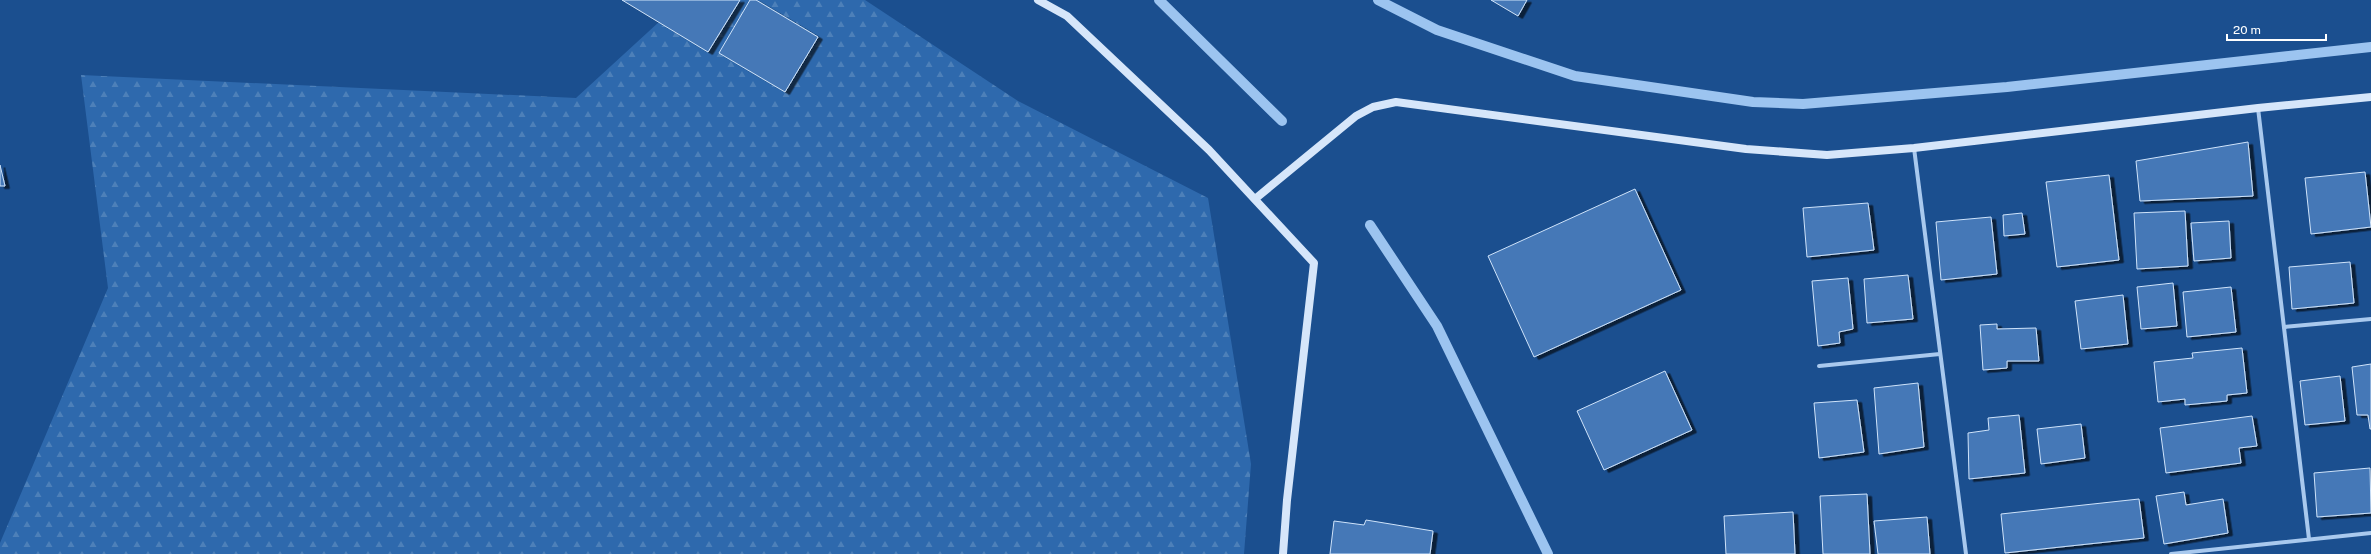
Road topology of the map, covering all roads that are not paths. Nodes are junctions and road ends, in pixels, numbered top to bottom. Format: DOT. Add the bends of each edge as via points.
graph roads {
  1 [pos="1038,0"];
  2 [pos="2371,97"];
  3 [pos="2258,108"];
  4 [pos="1914,148"];
  5 [pos="1255,200"];
  6 [pos="2371,320"];
  7 [pos="2284,327"];
  8 [pos="1940,354"];
  9 [pos="1819,366"];
  10 [pos="2371,533"];
  11 [pos="2309,539"];
  12 [pos="1283,554"];
  13 [pos="1966,554"];
  14 [pos="2171,554"];
  1 -- 5 [label="street" via="1068,16 1209,150"];
  2 -- 3 [label="street"];
  3 -- 4 [label="street"];
  3 -- 7 [label="street"];
  4 -- 5 [label="street" via="1827,155 1746,149 1396,102 1374,107 1356,116"];
  4 -- 8 [label="street"];
  5 -- 12 [label="street" via="1314,263"];
  6 -- 7 [label="street"];
  7 -- 11 [label="street"];
  8 -- 9 [label="street"];
  8 -- 13 [label="street"];
  10 -- 11 [label="street"];
  11 -- 14 [label="street"];
}
